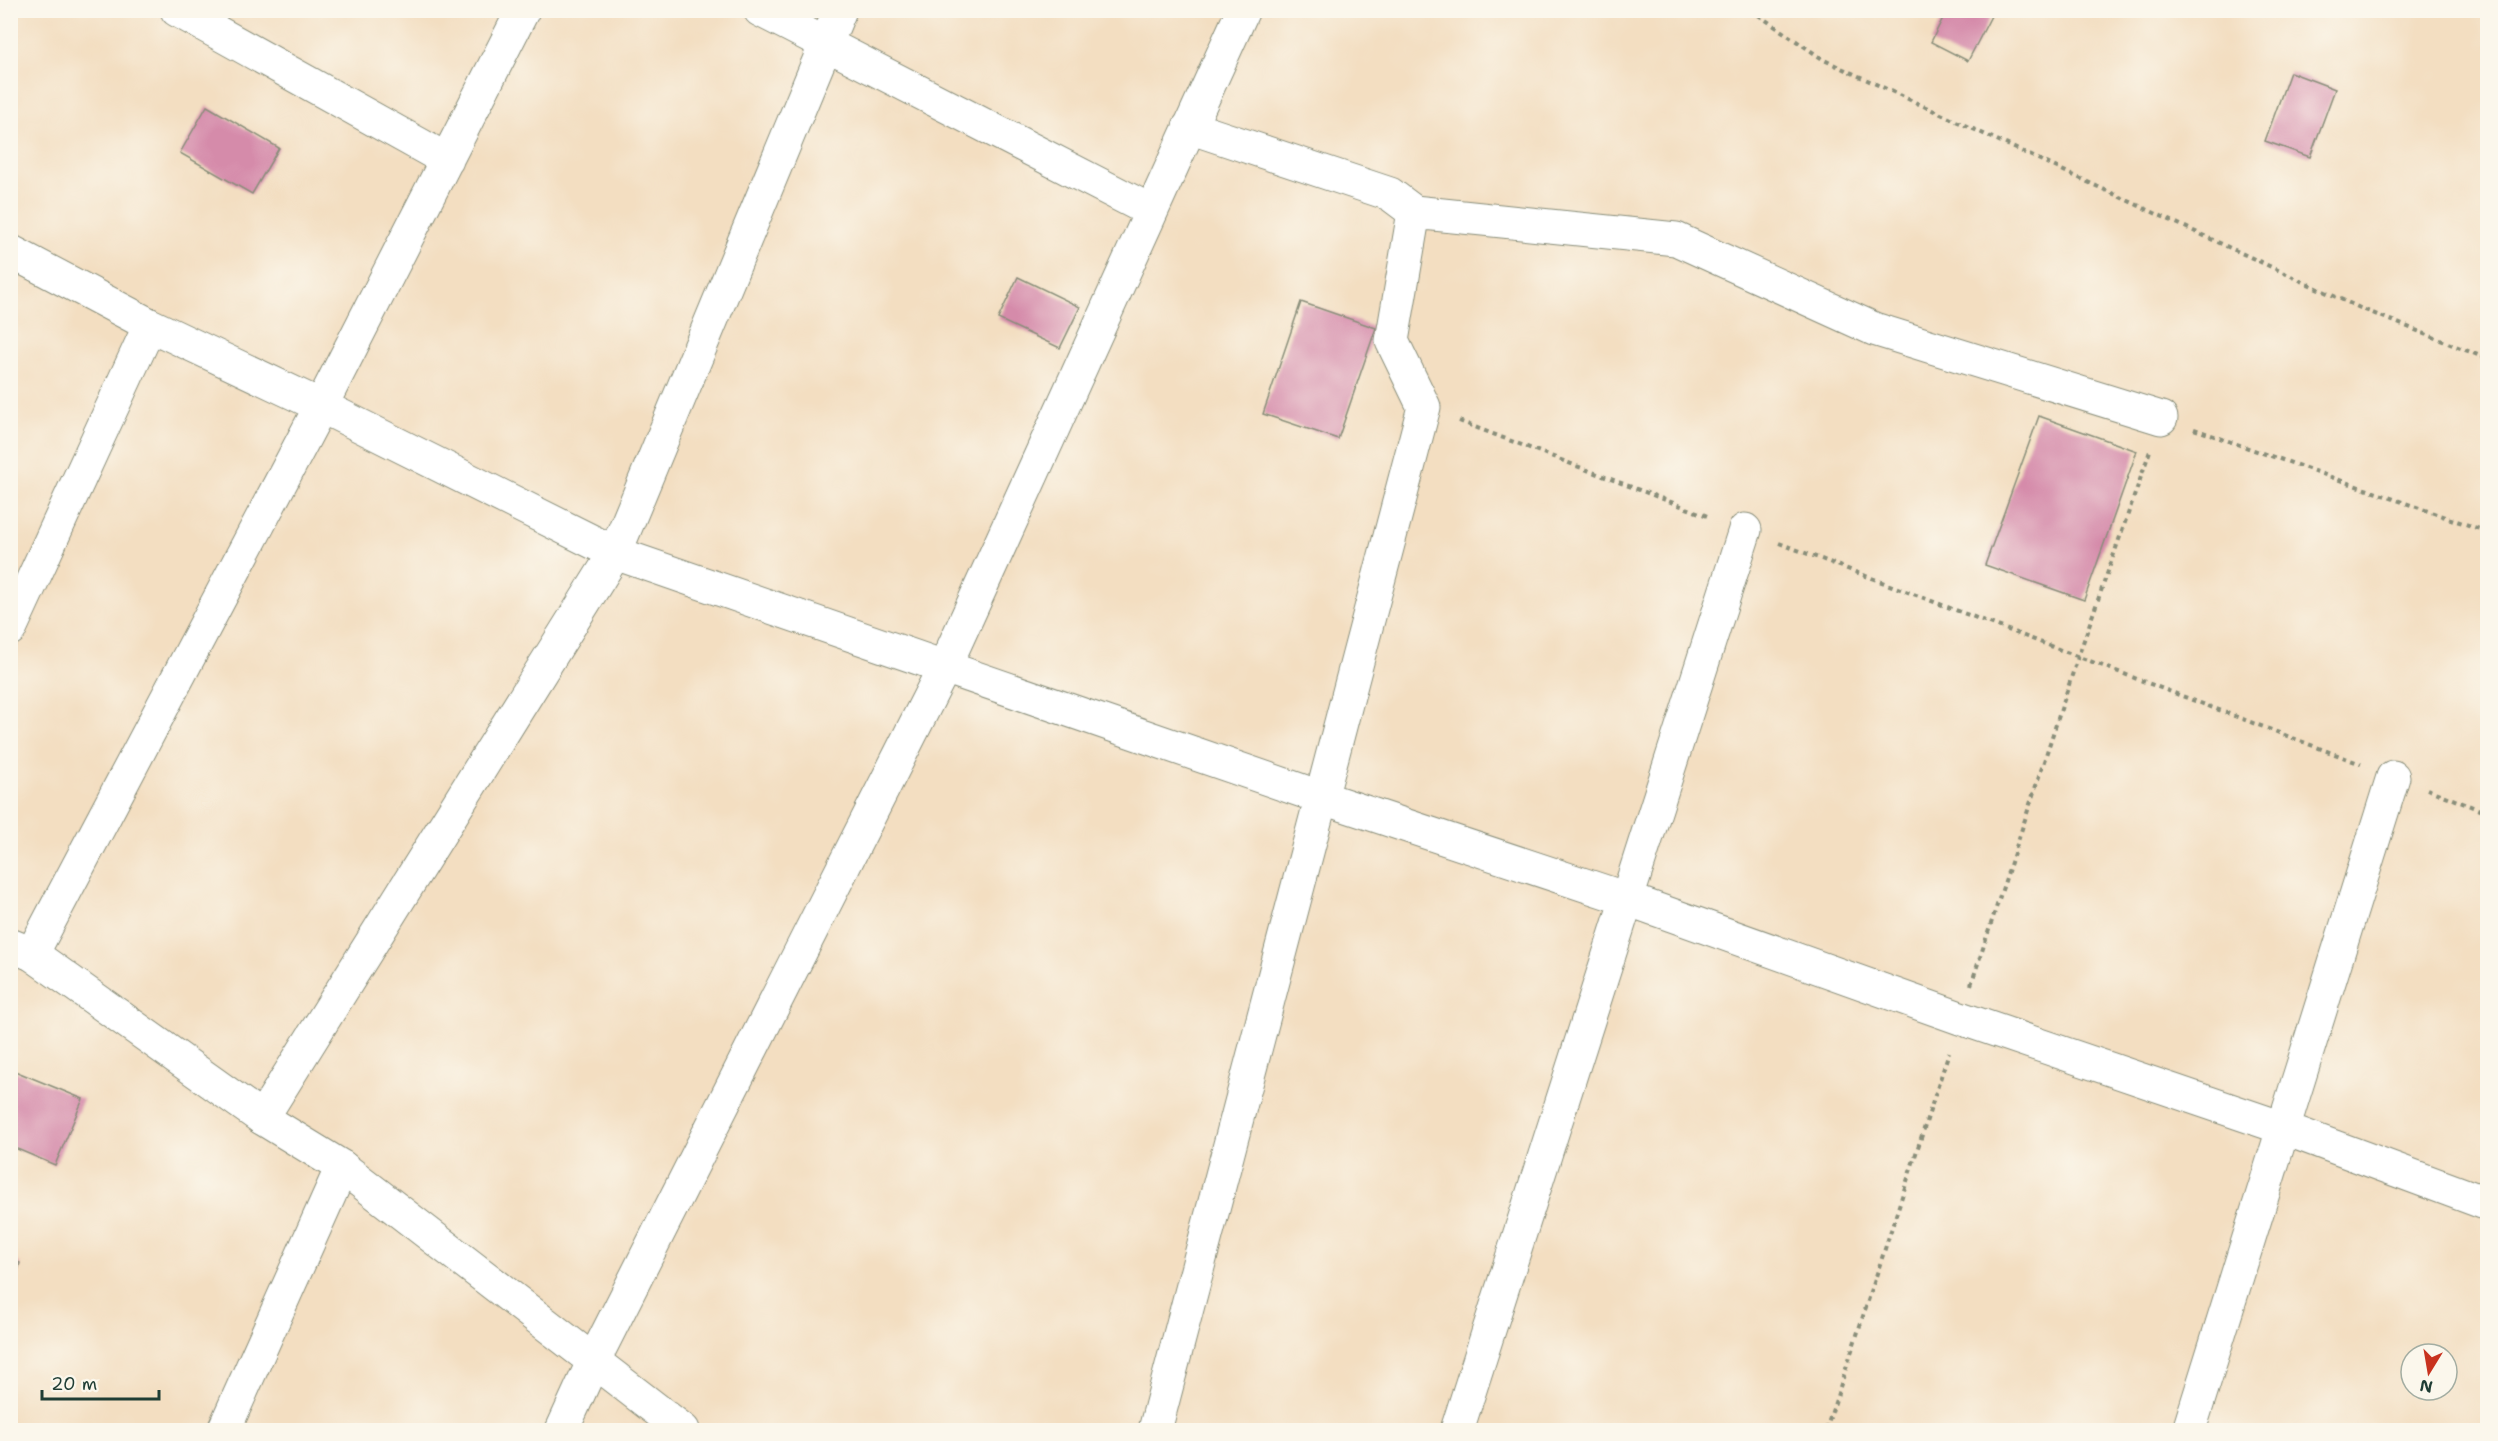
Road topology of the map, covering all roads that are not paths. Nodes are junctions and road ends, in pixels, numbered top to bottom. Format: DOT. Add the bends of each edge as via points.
graph roads {
  1 [pos="523,10"];
  2 [pos="760,10"];
  3 [pos="840,10"];
  4 [pos="1243,10"];
  5 [pos="197,15"];
  6 [pos="827,46"];
  7 [pos="1189,128"];
  8 [pos="447,160"];
  9 [pos="1151,212"];
  10 [pos="1414,212"];
  11 [pos="10,251"];
  12 [pos="150,325"];
  13 [pos="321,406"];
  14 [pos="2161,418"];
  15 [pos="1745,530"];
  16 [pos="615,553"];
  17 [pos="10,629"];
  18 [pos="945,666"];
  19 [pos="2393,777"];
  20 [pos="1320,796"];
  21 [pos="1627,898"];
  22 [pos="21,949"];
  23 [pos="262,1118"];
  24 [pos="2283,1128"];
  25 [pos="342,1167"];
  26 [pos="2487,1204"];
  27 [pos="594,1360"];
  28 [pos="224,1431"];
  29 [pos="562,1431"];
  30 [pos="683,1431"];
  31 [pos="1155,1431"];
  32 [pos="1456,1431"];
  33 [pos="2189,1431"];
  1 -- 8 [label="street"];
  2 -- 6 [label="street"];
  3 -- 6 [label="street"];
  4 -- 7 [label="street"];
  5 -- 8 [label="street"];
  6 -- 9 [label="street"];
  6 -- 16 [label="street"];
  7 -- 9 [label="street"];
  7 -- 10 [label="street" via="1390,194"];
  8 -- 13 [label="street"];
  9 -- 18 [label="street"];
  10 -- 14 [label="street" via="1676,239 1874,329"];
  10 -- 20 [label="street" via="1392,341 1424,407"];
  11 -- 12 [label="street"];
  12 -- 13 [label="street"];
  12 -- 17 [label="street"];
  13 -- 16 [label="street"];
  13 -- 22 [label="street"];
  15 -- 21 [label="street"];
  16 -- 18 [label="street"];
  16 -- 23 [label="street"];
  18 -- 20 [label="street"];
  18 -- 27 [label="street"];
  19 -- 24 [label="street"];
  20 -- 21 [label="street"];
  20 -- 31 [label="street"];
  21 -- 24 [label="street" via="1960,1018"];
  21 -- 32 [label="street"];
  22 -- 23 [label="street"];
  23 -- 25 [label="street"];
  24 -- 26 [label="street"];
  24 -- 33 [label="street"];
  25 -- 27 [label="street"];
  25 -- 28 [label="street"];
  27 -- 29 [label="street"];
  27 -- 30 [label="street"];
}
